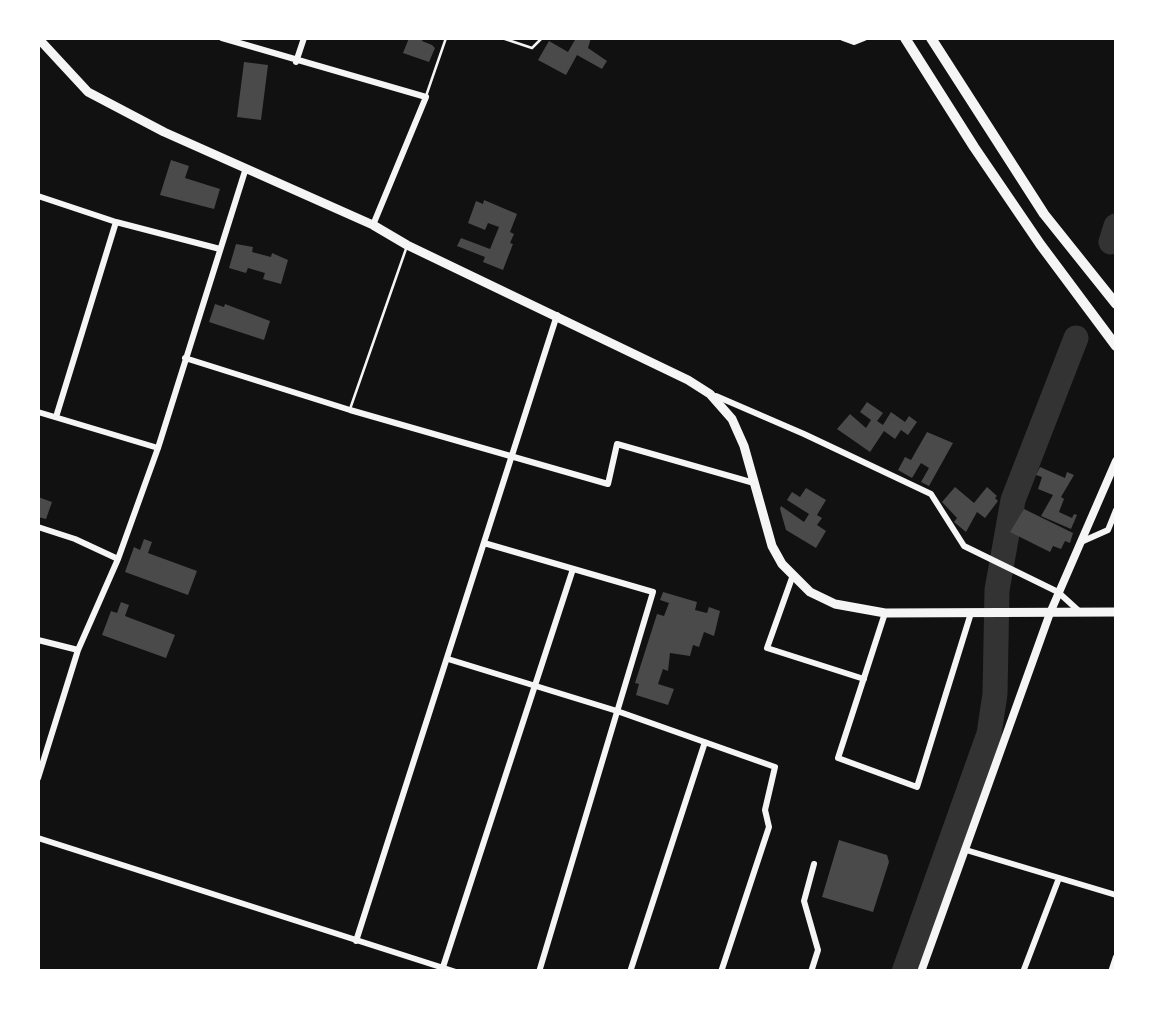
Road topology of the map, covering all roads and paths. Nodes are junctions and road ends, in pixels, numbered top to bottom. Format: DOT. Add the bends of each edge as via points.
graph roads {
  1 [pos="38,38"];
  2 [pos="222,38"];
  3 [pos="304,38"];
  4 [pos="446,38"];
  5 [pos="502,38"];
  6 [pos="542,38"];
  7 [pos="843,38"];
  8 [pos="864,38"];
  9 [pos="905,38"];
  10 [pos="931,38"];
  11 [pos="296,62"];
  12 [pos="426,97"];
  13 [pos="245,171"];
  14 [pos="38,196"];
  15 [pos="116,222"];
  16 [pos="373,226"];
  17 [pos="407,245"];
  18 [pos="220,249"];
  19 [pos="1116,304"];
  20 [pos="557,315"];
  21 [pos="1116,346"];
  22 [pos="186,358"];
  23 [pos="710,394"];
  24 [pos="350,410"];
  25 [pos="38,412"];
  26 [pos="56,417"];
  27 [pos="158,448"];
  28 [pos="512,456"];
  29 [pos="1116,461"];
  30 [pos="754,484"];
  31 [pos="1116,510"];
  32 [pos="38,527"];
  33 [pos="1081,542"];
  34 [pos="484,543"];
  35 [pos="118,558"];
  36 [pos="573,569"];
  37 [pos="793,576"];
  38 [pos="1058,592"];
  39 [pos="1077,611"];
  40 [pos="886,613"];
  41 [pos="975,613"];
  42 [pos="1050,613"];
  43 [pos="1116,614"];
  44 [pos="38,640"];
  45 [pos="78,650"];
  46 [pos="448,659"];
  47 [pos="864,679"];
  48 [pos="535,686"];
  49 [pos="617,711"];
  50 [pos="705,742"];
  51 [pos="38,778"];
  52 [pos="38,838"];
  53 [pos="966,850"];
  54 [pos="814,864"];
  55 [pos="1059,878"];
  56 [pos="1116,895"];
  57 [pos="356,941"];
  58 [pos="1116,957"];
  59 [pos="443,968"];
  60 [pos="456,972"];
  61 [pos="539,972"];
  62 [pos="630,972"];
  63 [pos="721,972"];
  64 [pos="811,972"];
  65 [pos="921,972"];
  66 [pos="1023,972"];
  67 [pos="1111,972"];
  1 -- 13 [label="main road" via="88,92"];
  2 -- 11 [label="street"];
  3 -- 11 [label="street"];
  4 -- 12 [label="lane"];
  5 -- 6 [label="lane" via="532,48"];
  7 -- 8 [label="street"];
  9 -- 21 [label="highway" via="1040,244"];
  10 -- 19 [label="highway" via="1044,214"];
  11 -- 12 [label="street"];
  12 -- 16 [label="street"];
  13 -- 16 [label="main road"];
  13 -- 18 [label="street"];
  14 -- 15 [label="street"];
  15 -- 18 [label="street"];
  15 -- 26 [label="street"];
  16 -- 17 [label="main road"];
  17 -- 20 [label="main road"];
  17 -- 24 [label="lane"];
  18 -- 22 [label="street"];
  20 -- 23 [label="main road"];
  20 -- 28 [label="street"];
  22 -- 24 [label="street"];
  22 -- 27 [label="street"];
  23 -- 30 [label="main road" via="732,419"];
  23 -- 38 [label="street" via="930,494 964,546"];
  24 -- 28 [label="street"];
  25 -- 26 [label="street"];
  26 -- 27 [label="street"];
  27 -- 35 [label="street"];
  28 -- 30 [label="street" via="608,484 618,444"];
  28 -- 34 [label="street"];
  29 -- 33 [label="street"];
  30 -- 37 [label="main road" via="772,546"];
  31 -- 33 [label="street" via="1108,530"];
  32 -- 35 [label="street"];
  33 -- 38 [label="street"];
  34 -- 36 [label="street"];
  34 -- 46 [label="street"];
  35 -- 45 [label="street"];
  36 -- 48 [label="street"];
  36 -- 49 [label="street" via="653,592"];
  37 -- 40 [label="main road" via="835,604"];
  37 -- 47 [label="street" via="767,648"];
  38 -- 39 [label="street"];
  38 -- 42 [label="street"];
  39 -- 42 [label="main road"];
  39 -- 43 [label="main road"];
  40 -- 41 [label="main road"];
  40 -- 47 [label="street"];
  41 -- 42 [label="main road"];
  41 -- 47 [label="street" via="917,787 838,758"];
  42 -- 53 [label="street"];
  44 -- 45 [label="street"];
  45 -- 51 [label="street"];
  46 -- 48 [label="street"];
  46 -- 57 [label="street"];
  48 -- 49 [label="street"];
  48 -- 59 [label="street"];
  49 -- 50 [label="street"];
  49 -- 61 [label="street"];
  50 -- 62 [label="street"];
  50 -- 63 [label="street" via="775,767 768,827"];
  52 -- 57 [label="street"];
  53 -- 55 [label="street"];
  53 -- 65 [label="street"];
  54 -- 64 [label="street" via="804,901 818,950"];
  55 -- 56 [label="street"];
  55 -- 66 [label="street"];
  57 -- 59 [label="street"];
  58 -- 67 [label="street"];
  59 -- 60 [label="street"];
}
